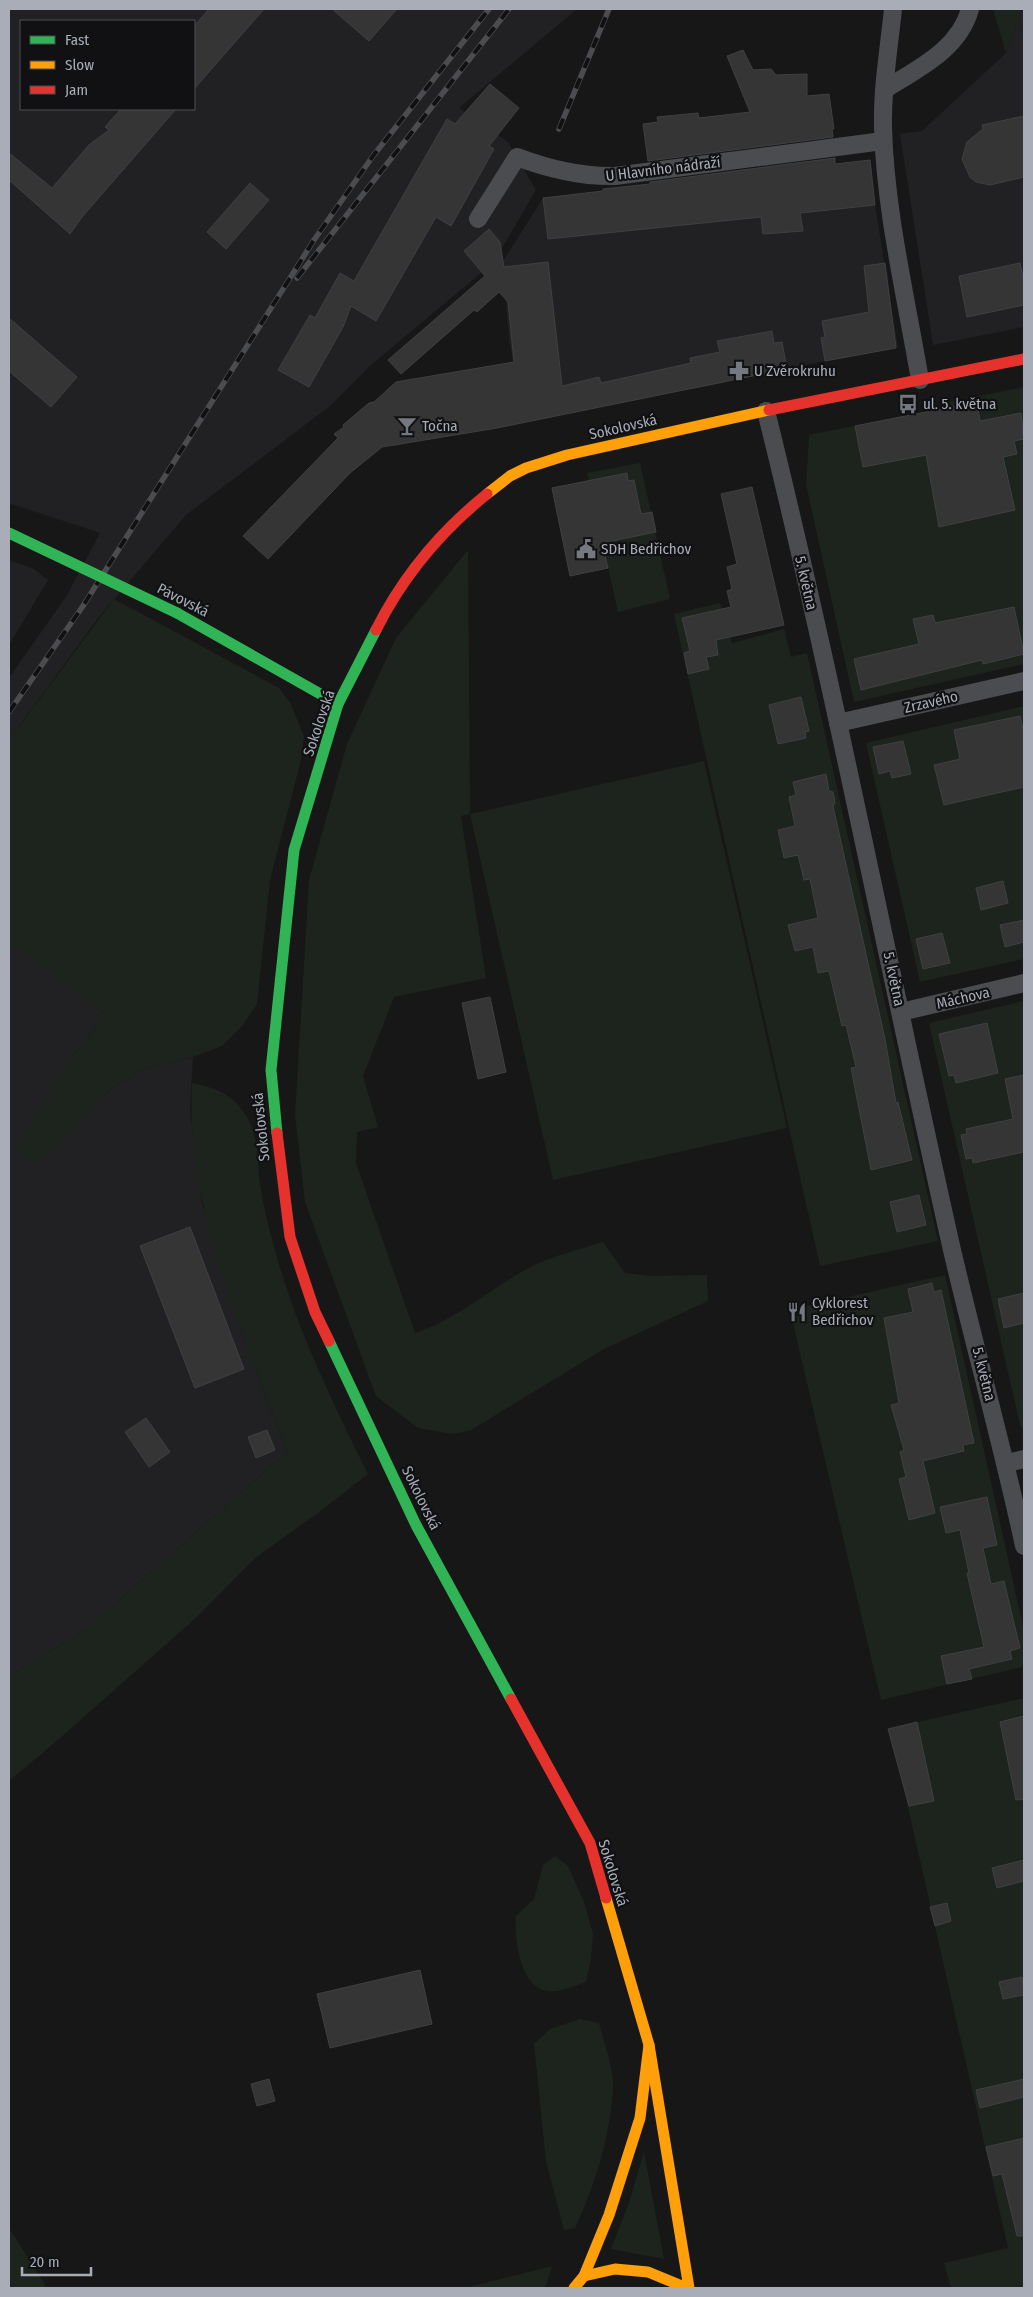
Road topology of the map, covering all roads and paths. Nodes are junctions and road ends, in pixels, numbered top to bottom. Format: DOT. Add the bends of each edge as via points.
graph roads {
  1 [pos="893,9"];
  2 [pos="970,9"];
  3 [pos="884,90"];
  4 [pos="883,141"];
  5 [pos="478,219"];
  6 [pos="1024,359"];
  7 [pos="920,380"];
  8 [pos="766,411"];
  9 [pos="9,533"];
  10 [pos="1024,682"];
  11 [pos="338,704"];
  12 [pos="838,723"];
  13 [pos="1024,983"];
  14 [pos="901,1012"];
  15 [pos="1024,1459"];
  16 [pos="1007,1463"];
  17 [pos="1024,1546"];
  18 [pos="649,2046"];
  19 [pos="584,2276"];
  20 [pos="574,2288"];
  21 [pos="688,2288"];
  1 -- 3 [label="street"];
  2 -- 3 [label="street" via="967,20 950,44"];
  3 -- 4 [label="street"];
  4 -- 5 [label="street, U Hlavního nádraží" via="615,176 567,173 517,157"];
  4 -- 7 [label="street"];
  6 -- 7 [label="main road, Sokolovská"];
  7 -- 8 [label="main road, Sokolovská"];
  8 -- 11 [label="main road, Sokolovská" via="567,455 510,476 472,506 411,571 385,612"];
  8 -- 12 [label="street, 5. května"];
  9 -- 11 [label="main road, Pávovská, bridge" via="177,613"];
  10 -- 12 [label="street, Zrzavého"];
  11 -- 18 [label="main road, Sokolovská" via="294,850 271,1070 290,1237 315,1312 416,1525 590,1842"];
  12 -- 14 [label="street, 5. května"];
  13 -- 14 [label="street, Máchova"];
  14 -- 16 [label="street, 5. května" via="953,1253"];
  15 -- 16 [label="street"];
  16 -- 17 [label="street, 5. května"];
  18 -- 19 [label="main road" via="640,2118 609,2215"];
  18 -- 21 [label="main road, Sokolovská"];
  19 -- 20 [label="main road"];
  19 -- 21 [label="main road" via="615,2269 648,2272"];
}
